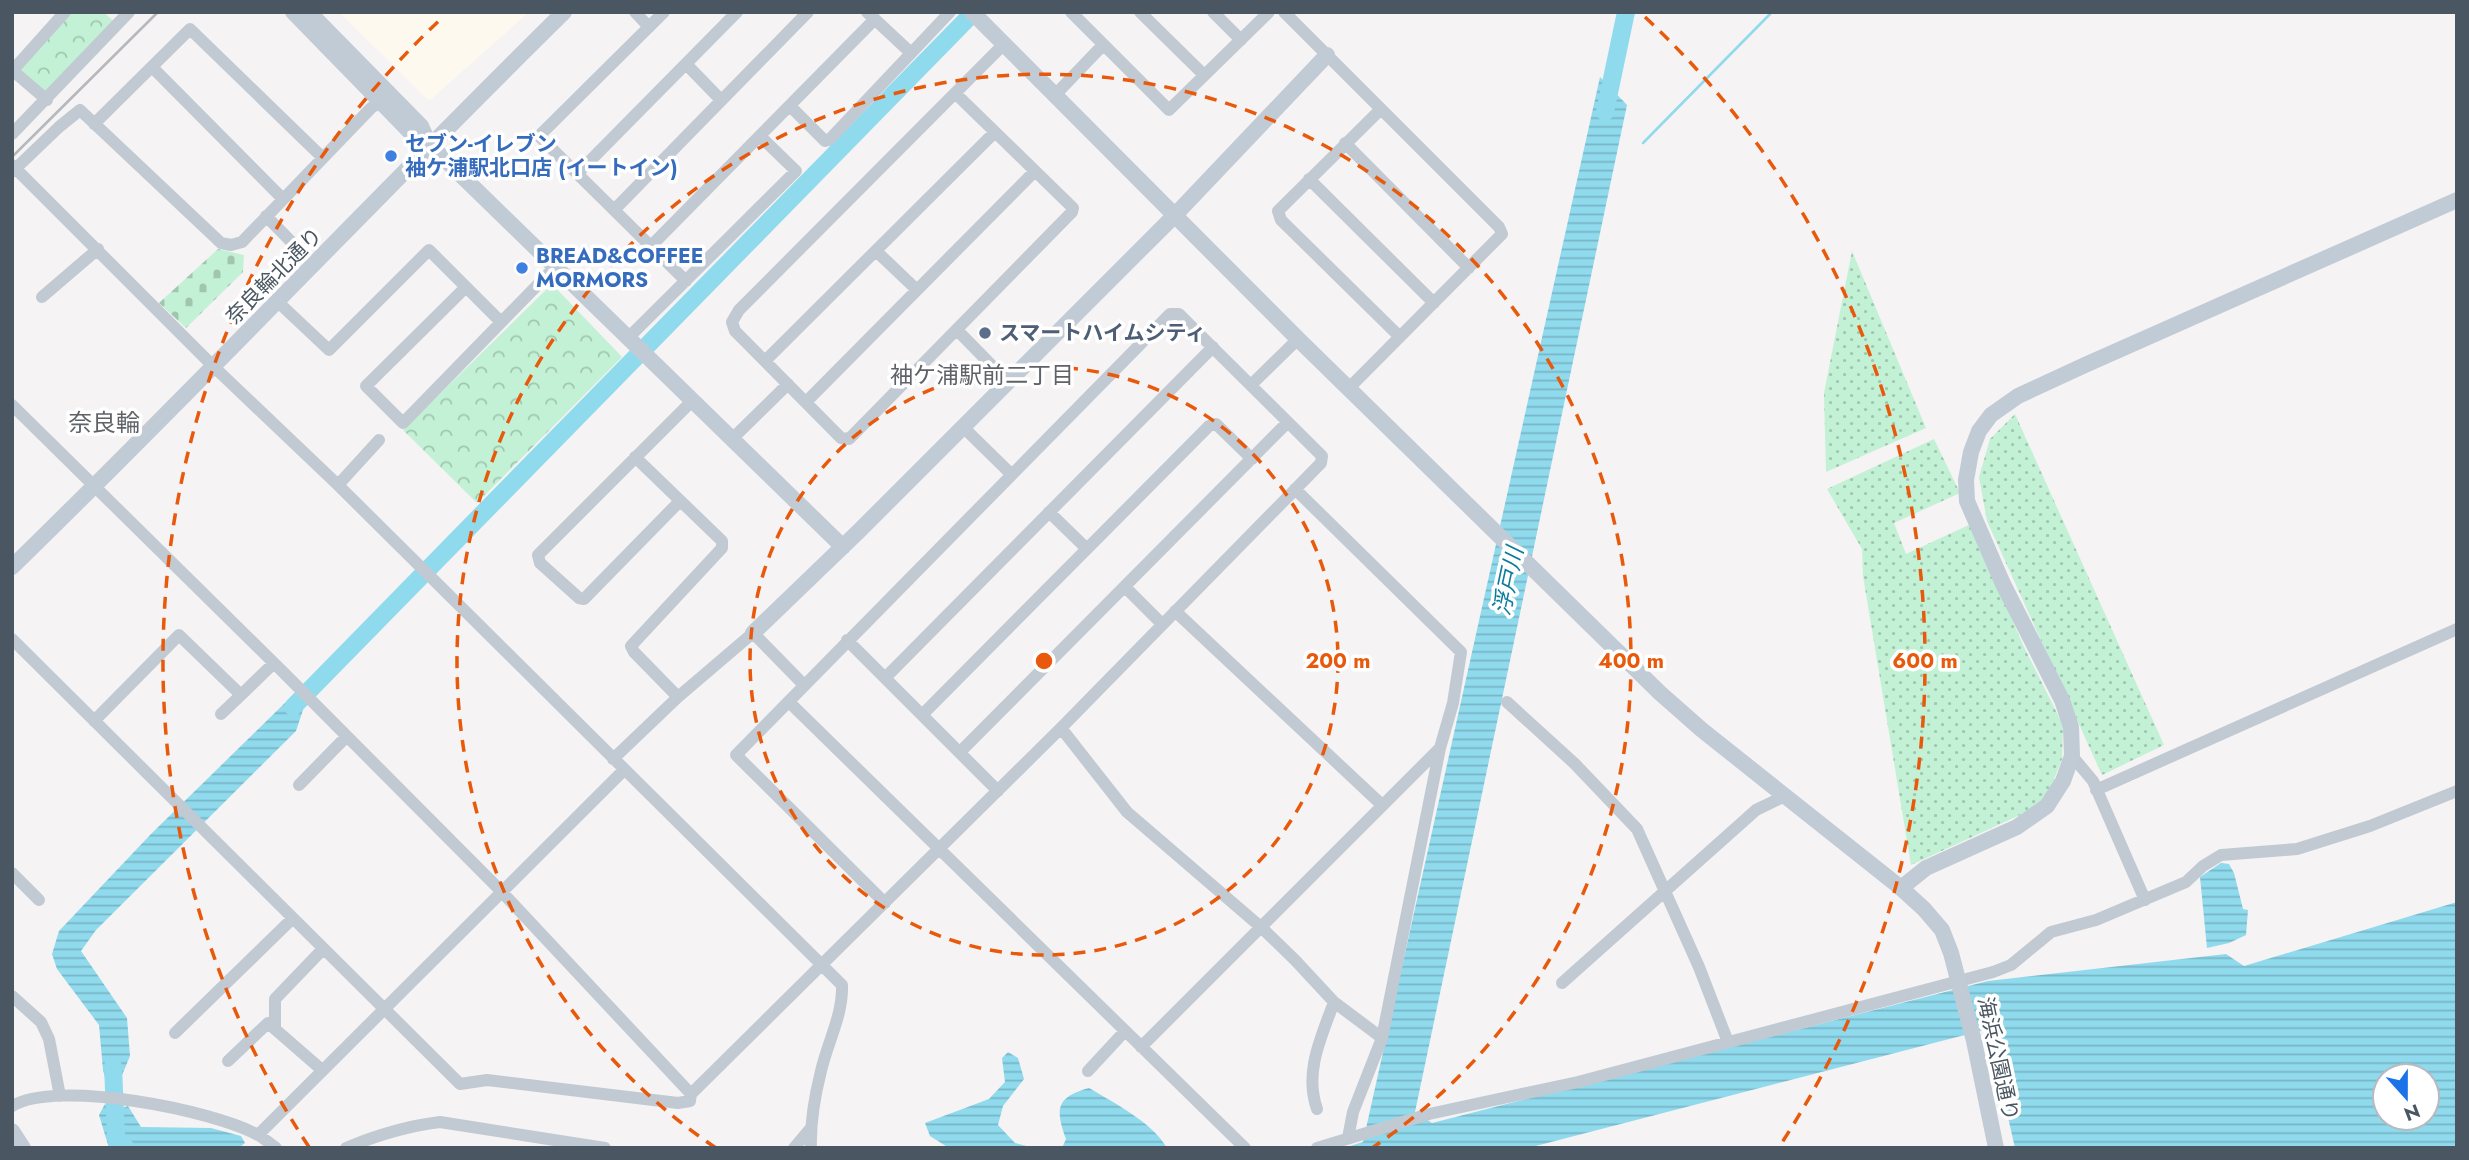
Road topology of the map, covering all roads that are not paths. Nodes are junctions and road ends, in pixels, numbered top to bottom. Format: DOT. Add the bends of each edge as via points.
graph roads {
  1 [pos="65,12"];
  2 [pos="129,12"];
  3 [pos="293,12"];
  4 [pos="309,12"];
  5 [pos="564,12"];
  6 [pos="635,12"];
  7 [pos="664,12"];
  8 [pos="737,12"];
  9 [pos="808,12"];
  10 [pos="950,12"];
  11 [pos="1071,12"];
  12 [pos="1140,12"];
  13 [pos="1213,12"];
  14 [pos="1269,12"];
  15 [pos="1284,12"];
  16 [pos="871,16"];
  17 [pos="977,18"];
  18 [pos="649,27"];
  19 [pos="1241,40"];
  20 [pos="1004,44"];
  21 [pos="1103,45"];
  22 [pos="911,53"];
  23 [pos="1327,55"];
  24 [pos="686,64"];
  25 [pos="152,67"];
  26 [pos="13,70"];
  27 [pos="1204,75"];
  28 [pos="956,93"];
  29 [pos="1055,95"];
  30 [pos="47,100"];
  31 [pos="721,100"];
  32 [pos="380,102"];
  33 [pos="791,107"];
  34 [pos="1381,109"];
  35 [pos="94,124"];
  36 [pos="995,132"];
  37 [pos="12,134"];
  38 [pos="761,136"];
  39 [pos="1345,143"];
  40 [pos="429,144"];
  41 [pos="323,158"];
  42 [pos="13,169"];
  43 [pos="1035,171"];
  44 [pos="577,174"];
  45 [pos="1309,179"];
  46 [pos="283,199"];
  47 [pos="2457,200"];
  48 [pos="614,210"];
  49 [pos="1175,215"];
  50 [pos="266,216"];
  51 [pos="651,246"];
  52 [pos="98,249"];
  53 [pos="876,251"];
  54 [pos="314,265"];
  55 [pos="556,267"];
  56 [pos="1469,268"];
  57 [pos="686,281"];
  58 [pos="466,287"];
  59 [pos="917,290"];
  60 [pos="42,297"];
  61 [pos="278,302"];
  62 [pos="1434,303"];
  63 [pos="501,323"];
  64 [pos="957,330"];
  65 [pos="629,337"];
  66 [pos="1400,337"];
  67 [pos="1298,339"];
  68 [pos="1213,347"];
  69 [pos="765,361"];
  70 [pos="213,366"];
  71 [pos="1007,381"];
  72 [pos="788,384"];
  73 [pos="1251,385"];
  74 [pos="1349,388"];
  75 [pos="693,400"];
  76 [pos="806,402"];
  77 [pos="12,405"];
  78 [pos="1288,422"];
  79 [pos="962,426"];
  80 [pos="732,439"];
  81 [pos="379,440"];
  82 [pos="635,457"];
  83 [pos="1252,459"];
  84 [pos="1011,474"];
  85 [pos="338,485"];
  86 [pos="94,487"];
  87 [pos="1295,489"];
  88 [pos="680,501"];
  89 [pos="1049,512"];
  90 [pos="843,547"];
  91 [pos="1087,550"];
  92 [pos="12,567"];
  93 [pos="1125,587"];
  94 [pos="1175,611"];
  95 [pos="1162,624"];
  96 [pos="2457,629"];
  97 [pos="753,633"];
  98 [pos="12,639"];
  99 [pos="847,640"];
  100 [pos="274,663"];
  101 [pos="885,678"];
  102 [pos="804,685"];
  103 [pos="241,695"];
  104 [pos="678,697"];
  105 [pos="789,702"];
  106 [pos="1507,702"];
  107 [pos="221,714"];
  108 [pos="922,715"];
  109 [pos="94,721"];
  110 [pos="1061,728"];
  111 [pos="346,737"];
  112 [pos="1440,748"];
  113 [pos="960,752"];
  114 [pos="2073,756"];
  115 [pos="613,759"];
  116 [pos="624,770"];
  117 [pos="299,785"];
  118 [pos="2096,790"];
  119 [pos="998,791"];
  120 [pos="2457,791"];
  121 [pos="1785,796"];
  122 [pos="1382,805"];
  123 [pos="939,849"];
  124 [pos="12,873"];
  125 [pos="1901,888"];
  126 [pos="501,891"];
  127 [pos="1664,892"];
  128 [pos="39,900"];
  129 [pos="2145,900"];
  130 [pos="885,903"];
  131 [pos="292,919"];
  132 [pos="1262,928"];
  133 [pos="323,949"];
  134 [pos="822,967"];
  135 [pos="1959,980"];
  136 [pos="1562,983"];
  137 [pos="12,996"];
  138 [pos="1334,1002"];
  139 [pos="384,1008"];
  140 [pos="275,1029"];
  141 [pos="1125,1031"];
  142 [pos="174,1033"];
  143 [pos="1382,1038"];
  144 [pos="1728,1042"];
  145 [pos="1141,1047"];
  146 [pos="228,1061"];
  147 [pos="322,1070"];
  148 [pos="1088,1071"];
  149 [pos="691,1094"];
  150 [pos="60,1096"];
  151 [pos="12,1106"];
  152 [pos="1317,1110"];
  153 [pos="810,1129"];
  154 [pos="12,1130"];
  155 [pos="379,1134"];
  156 [pos="258,1135"];
  157 [pos="1349,1138"];
  158 [pos="23,1148"];
  159 [pos="276,1148"];
  160 [pos="346,1148"];
  161 [pos="380,1148"];
  162 [pos="606,1148"];
  163 [pos="794,1148"];
  164 [pos="811,1148"];
  165 [pos="1245,1148"];
  166 [pos="1317,1148"];
  167 [pos="1996,1148"];
  1 -- 26 [label="street"];
  2 -- 30 [label="street"];
  3 -- 32 [label="street"];
  4 -- 40 [label="street" via="421,126"];
  5 -- 40 [label="street, 奈良輪北通り"];
  6 -- 18 [label="street"];
  7 -- 18 [label="street"];
  8 -- 24 [label="street"];
  9 -- 31 [label="street"];
  10 -- 22 [label="street"];
  11 -- 21 [label="street"];
  12 -- 27 [label="street"];
  13 -- 19 [label="street"];
  14 -- 19 [label="street"];
  15 -- 23 [label="street"];
  16 -- 22 [label="street"];
  16 -- 33 [label="street"];
  17 -- 20 [label="street, 海浜公園通り"];
  18 -- 44 [label="street" via="538,136"];
  19 -- 27 [label="street"];
  20 -- 28 [label="street"];
  20 -- 29 [label="street, 海浜公園通り"];
  21 -- 27 [label="street" via="1169,110"];
  21 -- 29 [label="street"];
  22 -- 33 [label="street" via="829,140"];
  23 -- 34 [label="street"];
  23 -- 49 [label="street"];
  24 -- 31 [label="street"];
  24 -- 44 [label="street"];
  25 -- 35 [label="street"];
  25 -- 41 [label="street" via="190,29"];
  25 -- 46 [label="street"];
  26 -- 30 [label="street"];
  28 -- 36 [label="street"];
  28 -- 69 [label="street" via="739,310 732,322 735,331"];
  29 -- 49 [label="street, 海浜公園通り"];
  30 -- 37 [label="street"];
  31 -- 48 [label="street"];
  32 -- 40 [label="street"];
  32 -- 41 [label="street"];
  33 -- 38 [label="street"];
  34 -- 39 [label="street"];
  34 -- 56 [label="street" via="1499,228 1502,234"];
  35 -- 42 [label="street" via="80,110"];
  35 -- 50 [label="street" via="221,243 242,242"];
  36 -- 43 [label="street"];
  36 -- 53 [label="street"];
  38 -- 51 [label="street"];
  38 -- 57 [label="street" via="796,171"];
  39 -- 45 [label="street"];
  39 -- 56 [label="street"];
  40 -- 54 [label="street, 奈良輪北通り"];
  40 -- 55 [label="street"];
  41 -- 46 [label="street"];
  42 -- 52 [label="street"];
  43 -- 59 [label="street"];
  43 -- 64 [label="street" via="1072,212"];
  44 -- 48 [label="street"];
  45 -- 62 [label="street"];
  45 -- 66 [label="street" via="1278,211 1280,220"];
  46 -- 50 [label="street"];
  47 -- 114 [label="street" via="2018,396 1979,431 1966,480 1968,501 2062,700 2071,727"];
  48 -- 51 [label="street"];
  49 -- 67 [label="street, 海浜公園通り"];
  49 -- 71 [label="street"];
  50 -- 54 [label="street"];
  51 -- 57 [label="street"];
  52 -- 60 [label="street"];
  52 -- 70 [label="street"];
  53 -- 59 [label="street"];
  53 -- 69 [label="street"];
  54 -- 61 [label="street, 奈良輪北通り"];
  55 -- 63 [label="street"];
  55 -- 65 [label="street"];
  56 -- 62 [label="street"];
  57 -- 65 [label="street"];
  58 -- 61 [label="street" via="429,250 329,350"];
  58 -- 63 [label="street"];
  58 -- 63 [label="street" via="366,386 402,423"];
  59 -- 76 [label="street"];
  61 -- 70 [label="street, 奈良輪北通り"];
  62 -- 66 [label="street"];
  64 -- 71 [label="street"];
  64 -- 76 [label="street" via="849,439 841,438"];
  65 -- 75 [label="street"];
  66 -- 74 [label="street"];
  67 -- 73 [label="street"];
  67 -- 74 [label="street, 海浜公園通り"];
  68 -- 73 [label="street"];
  68 -- 84 [label="street" via="1179,314 1170,314"];
  68 -- 89 [label="street"];
  69 -- 72 [label="street"];
  70 -- 85 [label="street"];
  70 -- 86 [label="street, 奈良輪北通り"];
  71 -- 79 [label="street"];
  72 -- 76 [label="street"];
  72 -- 80 [label="street"];
  73 -- 78 [label="street"];
  74 -- 121 [label="street, 海浜公園通り" via="1668,701"];
  75 -- 80 [label="street"];
  75 -- 82 [label="street"];
  77 -- 86 [label="street"];
  78 -- 83 [label="street"];
  78 -- 87 [label="street" via="1322,456 1321,463"];
  79 -- 84 [label="street"];
  79 -- 90 [label="street"];
  80 -- 90 [label="street"];
  81 -- 85 [label="street"];
  82 -- 88 [label="street"];
  82 -- 88 [label="street" via="538,555 540,563 584,599"];
  83 -- 91 [label="street" via="1216,424 1209,426"];
  83 -- 93 [label="street"];
  84 -- 99 [label="street"];
  85 -- 115 [label="street"];
  86 -- 92 [label="street, 奈良輪北通り"];
  86 -- 100 [label="street"];
  87 -- 94 [label="street"];
  87 -- 112 [label="street" via="1461,652"];
  88 -- 104 [label="street" via="722,541 722,548 631,646"];
  89 -- 91 [label="street"];
  89 -- 101 [label="street"];
  90 -- 97 [label="street"];
  91 -- 108 [label="street"];
  93 -- 95 [label="street"];
  93 -- 113 [label="street"];
  94 -- 95 [label="street"];
  94 -- 122 [label="street"];
  95 -- 110 [label="street"];
  96 -- 118 [label="street"];
  97 -- 102 [label="street"];
  97 -- 104 [label="street"];
  98 -- 109 [label="street"];
  99 -- 101 [label="street"];
  99 -- 102 [label="street"];
  100 -- 103 [label="street"];
  100 -- 111 [label="street"];
  101 -- 108 [label="street"];
  102 -- 105 [label="street"];
  103 -- 107 [label="street"];
  103 -- 109 [label="street" via="179,635"];
  104 -- 115 [label="street"];
  105 -- 123 [label="street"];
  105 -- 130 [label="street" via="736,755"];
  106 -- 127 [label="street" via="1637,829"];
  108 -- 113 [label="street"];
  109 -- 131 [label="street"];
  110 -- 119 [label="street"];
  110 -- 132 [label="street" via="1127,812"];
  111 -- 117 [label="street"];
  111 -- 126 [label="street"];
  112 -- 122 [label="street"];
  112 -- 143 [label="street"];
  113 -- 119 [label="street"];
  114 -- 118 [label="street"];
  114 -- 125 [label="street" via="2047,806 2017,827 1926,868"];
  115 -- 116 [label="street"];
  116 -- 126 [label="street"];
  116 -- 134 [label="street"];
  118 -- 129 [label="street"];
  119 -- 123 [label="street"];
  120 -- 129 [label="street" via="2371,826 2297,849 2221,855 2186,882"];
  121 -- 125 [label="street, 海浜公園通り"];
  121 -- 127 [label="street" via="1756,810"];
  122 -- 132 [label="street"];
  123 -- 130 [label="street"];
  123 -- 141 [label="street"];
  124 -- 128 [label="street"];
  125 -- 135 [label="street, 海浜公園通り" via="1942,930"];
  126 -- 139 [label="street"];
  126 -- 149 [label="street"];
  127 -- 136 [label="street"];
  127 -- 144 [label="street"];
  129 -- 135 [label="street" via="2051,932 2011,965"];
  130 -- 134 [label="street"];
  131 -- 133 [label="street"];
  131 -- 142 [label="street"];
  132 -- 138 [label="street"];
  132 -- 145 [label="street"];
  133 -- 139 [label="street"];
  133 -- 140 [label="street" via="275,999"];
  134 -- 149 [label="street"];
  134 -- 153 [label="street" via="842,985 842,1004 821,1071"];
  135 -- 144 [label="street"];
  135 -- 167 [label="street, 海浜公園通り"];
  137 -- 150 [label="street" via="41,1022 49,1039"];
  138 -- 143 [label="street"];
  138 -- 152 [label="street" via="1312,1072 1311,1092"];
  139 -- 147 [label="street"];
  139 -- 149 [label="street" via="460,1084 487,1080 678,1104 690,1101"];
  140 -- 146 [label="street" via="268,1023"];
  140 -- 147 [label="street"];
  141 -- 145 [label="street"];
  141 -- 148 [label="street"];
  143 -- 157 [label="street" via="1353,1112"];
  144 -- 157 [label="street"];
  145 -- 165 [label="street"];
  147 -- 156 [label="street"];
  150 -- 151 [label="street" via="23,1100"];
  150 -- 156 [label="street" via="127,1099 208,1116"];
  153 -- 163 [label="street"];
  153 -- 164 [label="street"];
  154 -- 158 [label="street"];
  155 -- 160 [label="street"];
  155 -- 161 [label="street"];
  155 -- 162 [label="street" via="440,1122"];
  156 -- 159 [label="street"];
  157 -- 166 [label="street"];
}
